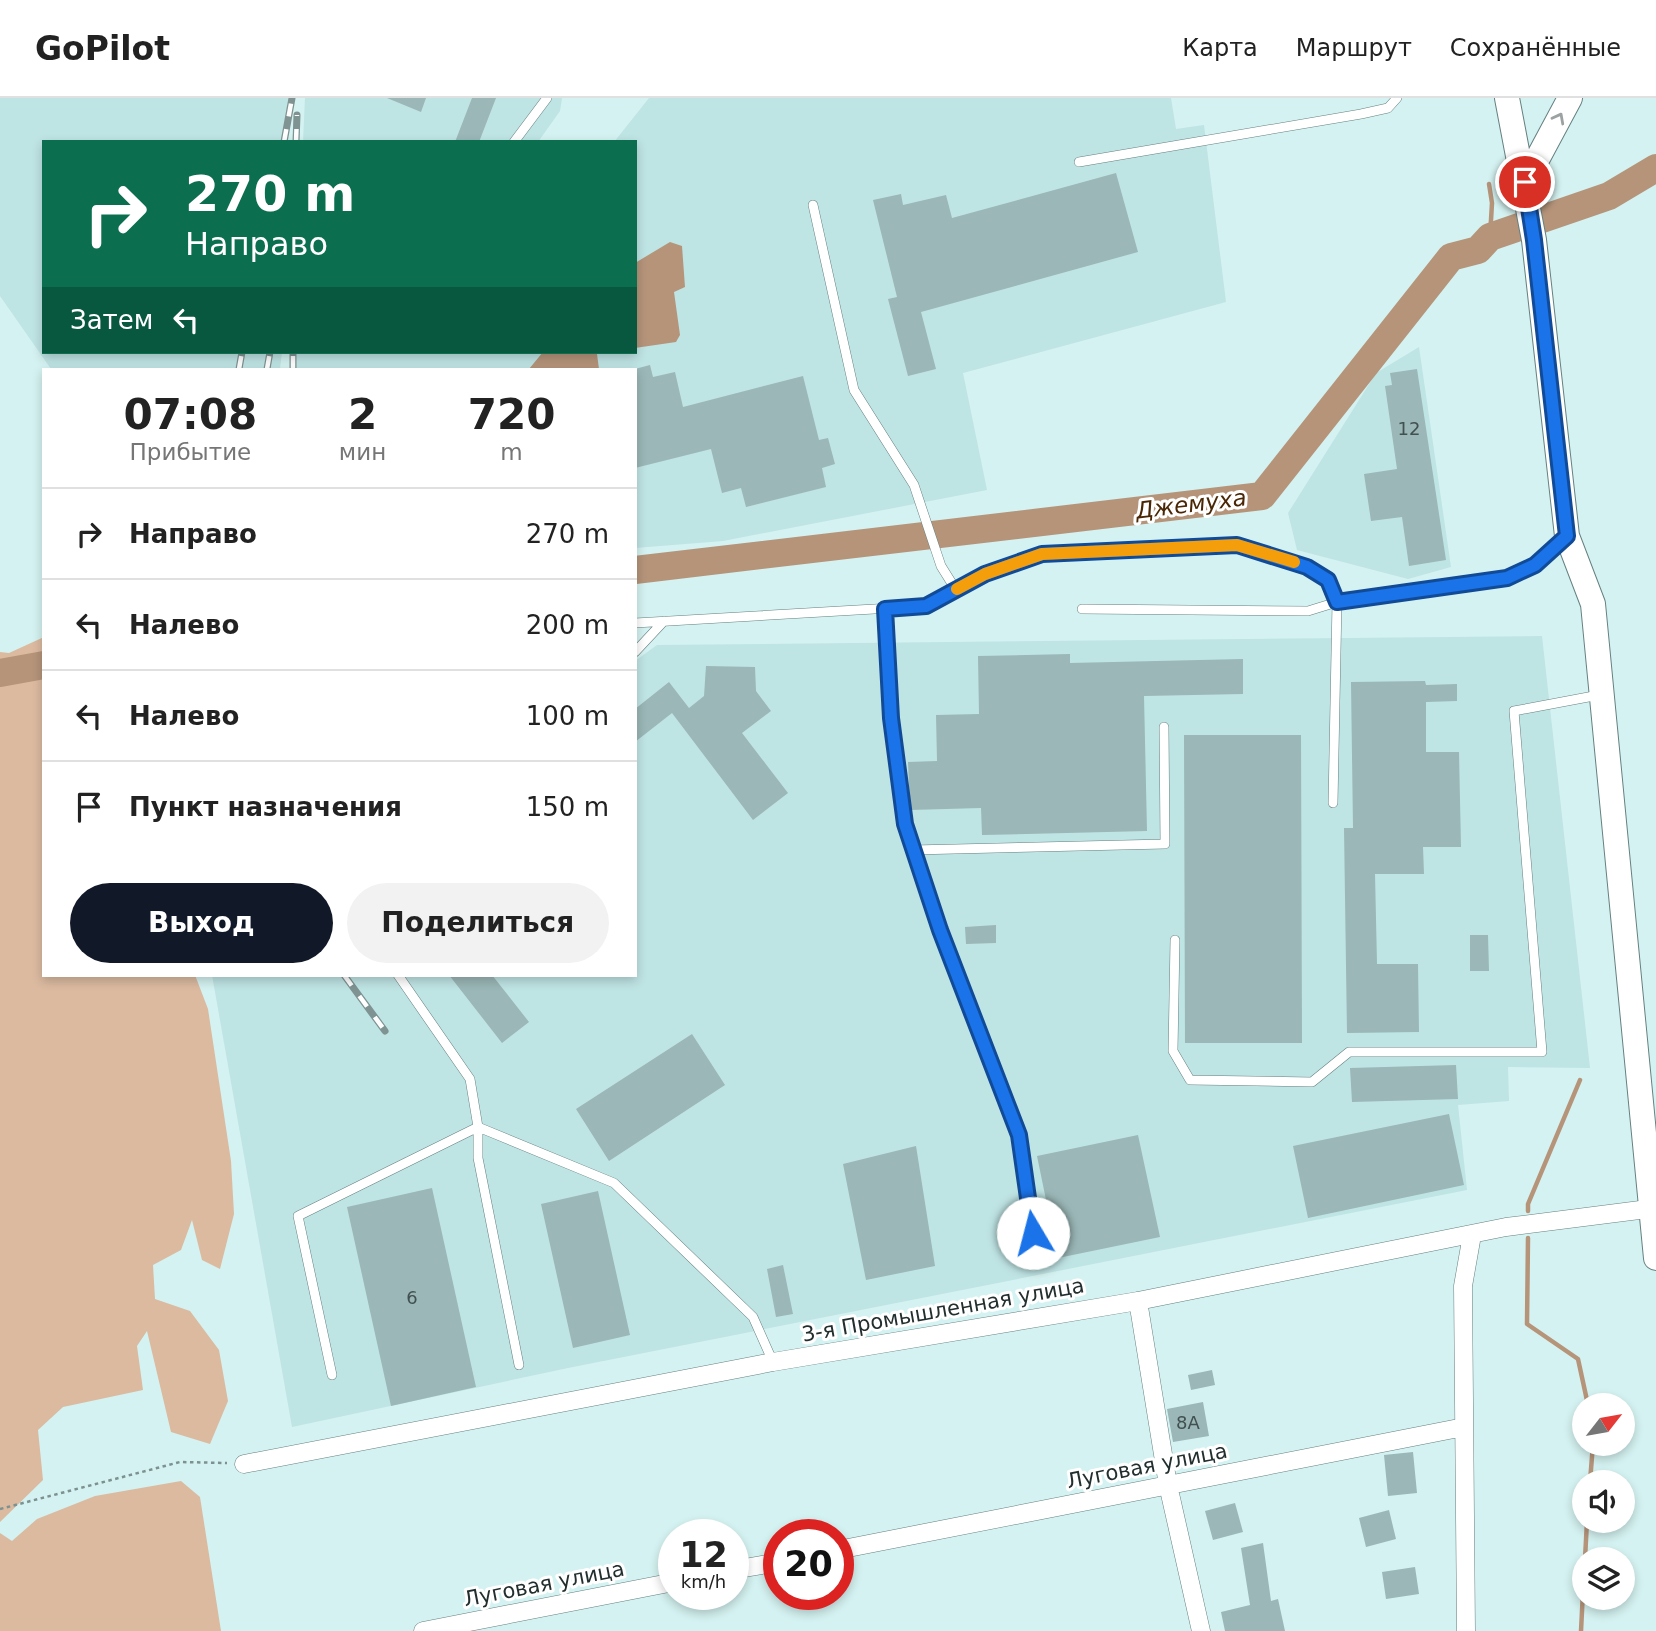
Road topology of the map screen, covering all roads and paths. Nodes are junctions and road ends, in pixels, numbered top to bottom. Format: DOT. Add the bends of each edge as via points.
graph roads {
  1 [pos="547,98"];
  2 [pos="1398,98"];
  3 [pos="1507,98"];
  4 [pos="1570,98"];
  5 [pos="516,140"];
  6 [pos="1079,162"];
  7 [pos="1526,186"];
  8 [pos="813,205"];
  9 [pos="1567,536"];
  10 [pos="956,590"];
  11 [pos="1337,602"];
  12 [pos="885,609"];
  13 [pos="1082,609"];
  14 [pos="664,621"];
  15 [pos="637,623"];
  16 [pos="637,650"];
  17 [pos="1602,695"];
  18 [pos="1164,727"];
  19 [pos="1333,803"];
  20 [pos="914,850"];
  21 [pos="1175,940"];
  22 [pos="399,977"];
  23 [pos="478,1127"];
  24 [pos="1653,1209"];
  25 [pos="1033,1233"];
  26 [pos="1472,1235"];
  27 [pos="1656,1258"];
  28 [pos="1138,1301"];
  29 [pos="773,1362"];
  30 [pos="519,1364"];
  31 [pos="332,1375"];
  32 [pos="1464,1427"];
  33 [pos="244,1464"];
  34 [pos="1168,1485"];
  35 [pos="0,1509"];
  36 [pos="854,1547"];
  37 [pos="658,1585"];
  38 [pos="423,1631"];
  39 [pos="1201,1631"];
  40 [pos="1466,1631"];
  1 -- 5 [label="lane"];
  2 -- 6 [label="lane" via="1388,108 1361,114"];
  3 -- 7 [label="street"];
  7 -- 4 [label="street, one-way"];
  7 -- 9 [label="street"];
  8 -- 10 [label="lane" via="854,390 914,485 941,566"];
  9 -- 11 [label="lane" via="1535,565 1507,578"];
  9 -- 17 [label="street" via="1593,604"];
  10 -- 11 [label="lane" via="985,574 1042,554 1237,545 1307,567 1328,580"];
  10 -- 12 [label="lane" via="926,606"];
  11 -- 13 [label="lane" via="1308,611"];
  11 -- 19 [label="lane"];
  12 -- 14 [label="lane"];
  12 -- 20 [label="lane" via="891,718 905,824"];
  14 -- 15 [label="lane"];
  14 -- 16 [label="lane"];
  17 -- 21 [label="lane" via="1514,711 1542,1052 1349,1052 1312,1082 1190,1080 1173,1051"];
  17 -- 24 [label="street"];
  18 -- 20 [label="lane" via="1165,844"];
  20 -- 25 [label="lane" via="1019,1135"];
  22 -- 23 [label="lane" via="470,1079"];
  23 -- 29 [label="lane" via="614,1183 753,1317"];
  23 -- 30 [label="lane" via="478,1158"];
  23 -- 31 [label="lane" via="298,1216"];
  24 -- 26 [label="street, 3-я Промышленная улица"];
  24 -- 27 [label="street"];
  26 -- 28 [label="street, 3-я Промышленная улица"];
  26 -- 32 [label="street" via="1463,1286"];
  28 -- 29 [label="street, 3-я Промышленная улица"];
  28 -- 34 [label="street"];
  29 -- 33 [label="street, 3-я Промышленная улица"];
  32 -- 34 [label="street, Луговая улица"];
  32 -- 40 [label="street"];
  33 -- 35 [label="path" via="180,1462"];
  34 -- 36 [label="street, Луговая улица"];
  34 -- 39 [label="street"];
  37 -- 38 [label="street, Луговая улица"];
}
